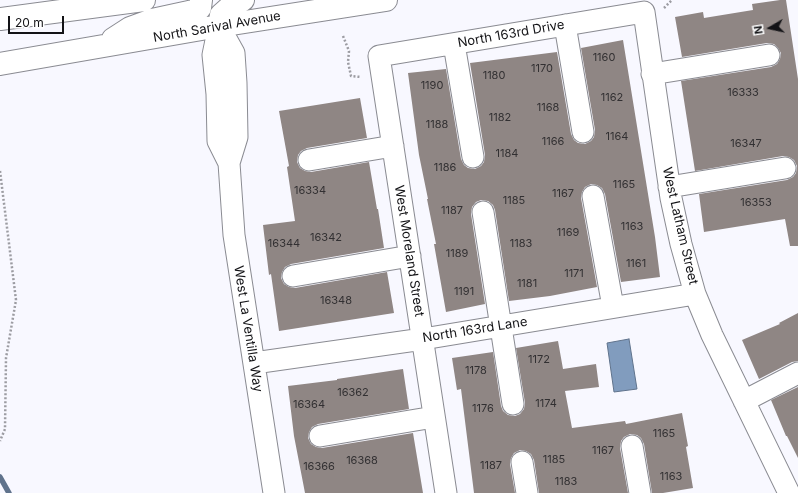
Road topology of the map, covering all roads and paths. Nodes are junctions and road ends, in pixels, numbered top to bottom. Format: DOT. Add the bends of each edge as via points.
graph roads {
  1 [pos="144,0"];
  2 [pos="201,0"];
  3 [pos="243,0"];
  4 [pos="386,0"];
  5 [pos="672,0"];
  6 [pos="652,13"];
  7 [pos="0,19"];
  8 [pos="565,25"];
  9 [pos="219,26"];
  10 [pos="343,36"];
  11 [pos="454,44"];
  12 [pos="99,48"];
  13 [pos="770,55"];
  14 [pos="379,56"];
  15 [pos="0,64"];
  16 [pos="652,74"];
  17 [pos="361,77"];
  18 [pos="583,132"];
  19 [pos="393,146"];
  20 [pos="474,157"];
  21 [pos="309,160"];
  22 [pos="785,168"];
  23 [pos="0,171"];
  24 [pos="669,187"];
  25 [pos="593,196"];
  26 [pos="483,212"];
  27 [pos="410,256"];
  28 [pos="293,276"];
  29 [pos="696,294"];
  30 [pos="613,307"];
  31 [pos="502,326"];
  32 [pos="423,339"];
  33 [pos="254,363"];
  34 [pos="798,373"];
  35 [pos="744,401"];
  36 [pos="513,404"];
  37 [pos="434,417"];
  38 [pos="320,436"];
  39 [pos="0,441"];
  40 [pos="632,446"];
  41 [pos="522,462"];
  42 [pos="274,493"];
  43 [pos="446,493"];
  44 [pos="527,493"];
  45 [pos="640,493"];
  46 [pos="789,493"];
  1 -- 7 [label="main road"];
  2 -- 12 [label="main road" via="198,10 152,20 130,28"];
  3 -- 9 [label="main road" via="232,5 221,15"];
  4 -- 9 [label="main road, North Sarival Avenue"];
  5 -- 6 [label="path"];
  6 -- 8 [label="street, North 163rd Drive"];
  6 -- 16 [label="street, West Latham Street"];
  8 -- 11 [label="street, North 163rd Drive"];
  8 -- 18 [label="street"];
  9 -- 12 [label="main road, North Sarival Avenue"];
  9 -- 33 [label="street, West La Ventilla Way" via="213,55 218,141 229,163 234,235"];
  10 -- 17 [label="path" via="349,51 351,76"];
  11 -- 14 [label="street, North 163rd Drive"];
  11 -- 20 [label="street"];
  12 -- 15 [label="main road, North Sarival Avenue"];
  13 -- 16 [label="street"];
  14 -- 19 [label="street, West Moreland Street"];
  16 -- 24 [label="street, West Latham Street"];
  19 -- 21 [label="street"];
  19 -- 27 [label="street, West Moreland Street"];
  22 -- 24 [label="street"];
  23 -- 39 [label="path" via="16,300 6,358 5,429"];
  24 -- 29 [label="street, West Latham Street" via="681,244"];
  25 -- 30 [label="street"];
  26 -- 31 [label="street"];
  27 -- 28 [label="street"];
  27 -- 32 [label="street, West Moreland Street"];
  29 -- 30 [label="street, North 163rd Lane"];
  29 -- 35 [label="street, West Latham Street" via="712,335"];
  30 -- 31 [label="street, North 163rd Lane"];
  31 -- 32 [label="street, North 163rd Lane"];
  31 -- 36 [label="street"];
  32 -- 33 [label="street, North 163rd Lane"];
  32 -- 37 [label="street, West Moreland Street"];
  33 -- 42 [label="street, West La Ventilla Way"];
  34 -- 35 [label="street"];
  35 -- 46 [label="street, West Latham Street"];
  37 -- 38 [label="street"];
  37 -- 43 [label="street, West Moreland Street"];
  40 -- 45 [label="street"];
  41 -- 44 [label="street"];
}
